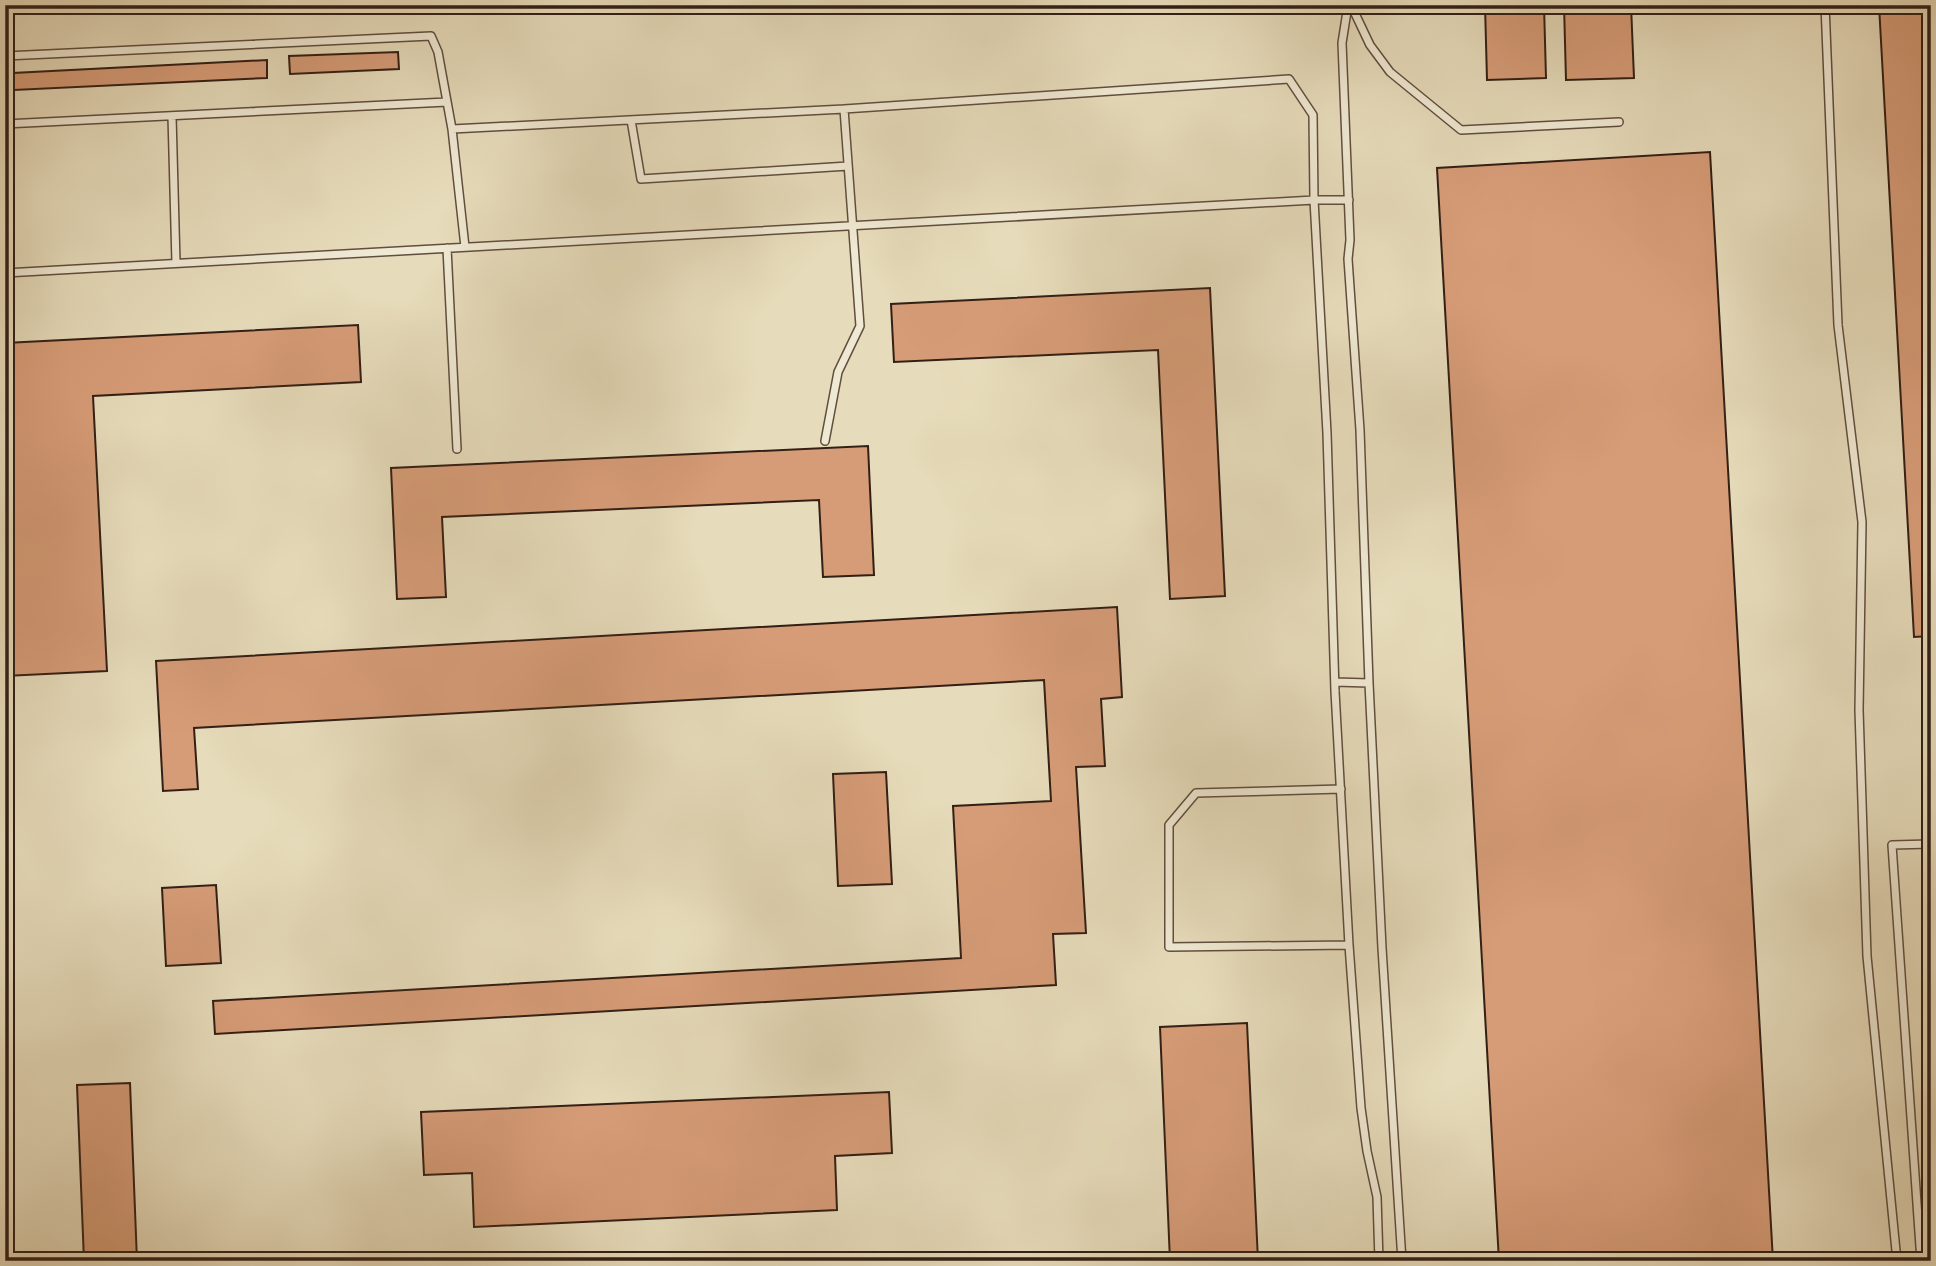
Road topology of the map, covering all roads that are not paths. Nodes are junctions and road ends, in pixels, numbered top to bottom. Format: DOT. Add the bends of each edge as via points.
graph roads {
  1 [pos="1349,5"];
  2 [pos="1825,5"];
  3 [pos="5,56"];
  4 [pos="447,102"];
  5 [pos="844,109"];
  6 [pos="172,116"];
  7 [pos="631,120"];
  8 [pos="1619,122"];
  9 [pos="5,124"];
  10 [pos="452,129"];
  11 [pos="848,166"];
  12 [pos="1314,200"];
  13 [pos="1349,200"];
  14 [pos="852,225"];
  15 [pos="465,247"];
  16 [pos="447,248"];
  17 [pos="176,263"];
  18 [pos="5,273"];
  19 [pos="825,441"];
  20 [pos="457,449"];
  21 [pos="1335,682"];
  22 [pos="1369,683"];
  23 [pos="1341,789"];
  24 [pos="1931,844"];
  25 [pos="1349,945"];
  26 [pos="5,1251"];
  27 [pos="6,1261"];
  28 [pos="1379,1261"];
  29 [pos="1402,1261"];
  30 [pos="1897,1261"];
  31 [pos="1921,1261"];
  1 -- 8 [label="lane" via="1390,72 1461,130"];
  1 -- 13 [label="lane" via="1342,43"];
  2 -- 30 [label="lane" via="1838,325 1862,522 1859,710 1867,956"];
  3 -- 4 [label="lane" via="431,36"];
  4 -- 6 [label="lane"];
  4 -- 10 [label="lane"];
  5 -- 7 [label="lane"];
  5 -- 11 [label="lane"];
  5 -- 12 [label="lane" via="1290,79 1313,114"];
  6 -- 9 [label="lane"];
  6 -- 17 [label="lane"];
  7 -- 10 [label="lane"];
  7 -- 11 [label="lane" via="641,179"];
  10 -- 15 [label="lane"];
  11 -- 14 [label="lane"];
  12 -- 13 [label="lane"];
  12 -- 14 [label="lane"];
  12 -- 21 [label="lane"];
  13 -- 22 [label="lane"];
  14 -- 15 [label="lane"];
  14 -- 19 [label="lane" via="860,326 838,372"];
  15 -- 16 [label="lane"];
  16 -- 17 [label="lane"];
  16 -- 20 [label="lane"];
  17 -- 18 [label="lane"];
  21 -- 22 [label="lane"];
  21 -- 23 [label="lane"];
  22 -- 29 [label="lane"];
  23 -- 25 [label="lane"];
  23 -- 25 [label="lane" via="1196,793 1168,825 1169,947"];
  24 -- 31 [label="lane" via="1892,845"];
  25 -- 28 [label="lane" via="1361,1108 1377,1197"];
  26 -- 27 [label="lane"];
}
